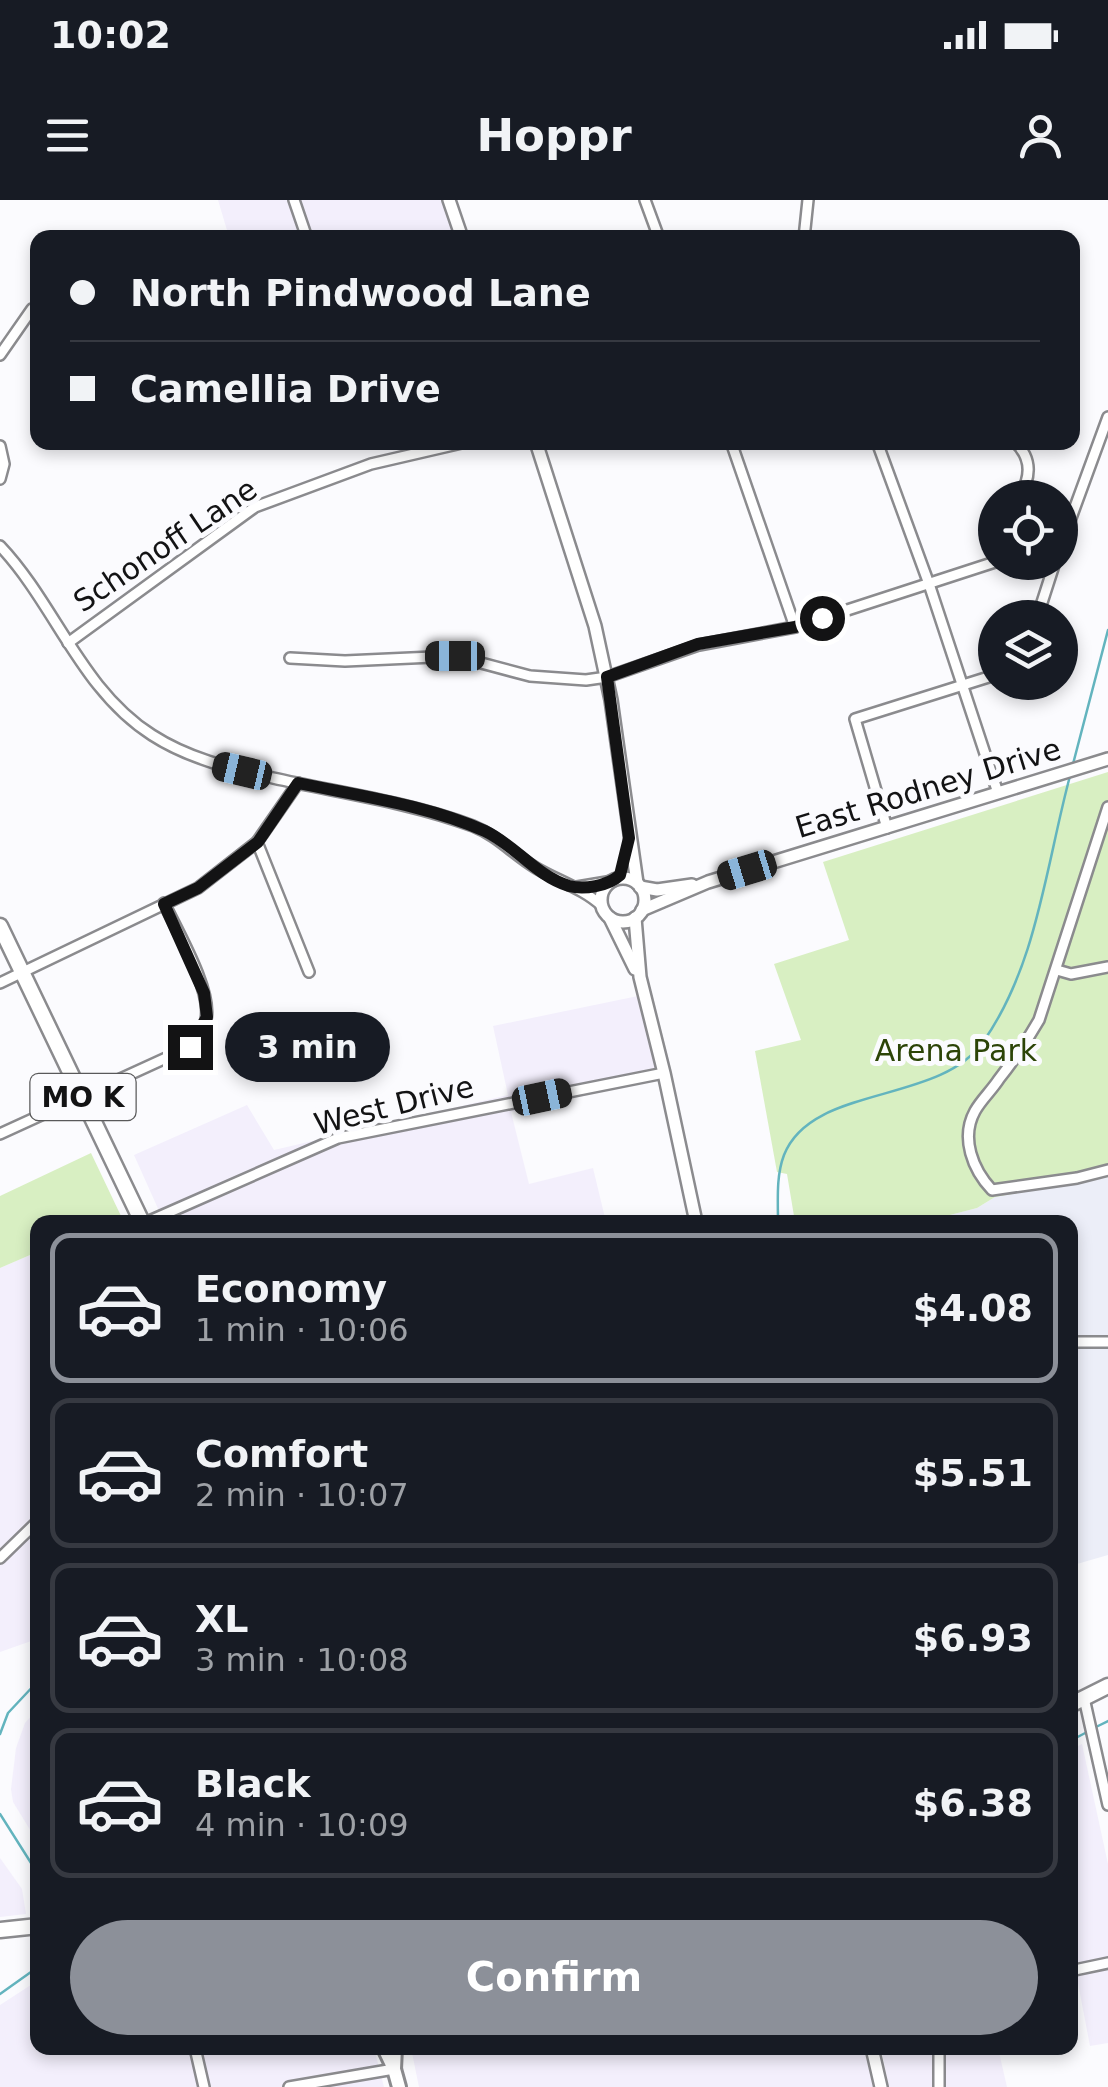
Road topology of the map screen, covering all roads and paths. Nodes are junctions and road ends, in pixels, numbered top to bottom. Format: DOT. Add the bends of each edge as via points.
graph roads {
  1 [pos="294,200"];
  2 [pos="448,200"];
  3 [pos="646,200"];
  4 [pos="808,200"];
  5 [pos="304,230"];
  6 [pos="459,230"];
  7 [pos="656,230"];
  8 [pos="805,230"];
  9 [pos="30,312"];
  10 [pos="0,355"];
  11 [pos="1108,418"];
  12 [pos="0,446"];
  13 [pos="431,450"];
  14 [pos="539,450"];
  15 [pos="734,450"];
  16 [pos="880,450"];
  17 [pos="1021,450"];
  18 [pos="0,479"];
  19 [pos="1028,480"];
  20 [pos="1078,498"];
  21 [pos="0,546"];
  22 [pos="978,568"];
  23 [pos="929,584"];
  24 [pos="795,627"];
  25 [pos="68,643"];
  26 [pos="290,658"];
  27 [pos="607,677"];
  28 [pos="978,680"];
  29 [pos="963,685"];
  30 [pos="1104,760"];
  31 [pos="298,783"];
  32 [pos="998,793"];
  33 [pos="1108,807"];
  34 [pos="887,828"];
  35 [pos="629,838"];
  36 [pos="258,842"];
  37 [pos="614,880"];
  38 [pos="706,883"];
  39 [pos="639,885"];
  40 [pos="574,887"];
  41 [pos="164,904"];
  42 [pos="602,906"];
  43 [pos="639,914"];
  44 [pos="610,918"];
  45 [pos="0,926"];
  46 [pos="1108,968"];
  47 [pos="1058,970"];
  48 [pos="24,972"];
  49 [pos="310,972"];
  50 [pos="640,977"];
  51 [pos="0,983"];
  52 [pos="664,1073"];
  53 [pos="83,1098"];
  54 [pos="0,1134"];
  55 [pos="1108,1170"];
  56 [pos="141,1215"];
  57 [pos="160,1215"];
  58 [pos="694,1215"];
  59 [pos="1078,1342"];
  60 [pos="1108,1342"];
  61 [pos="30,1528"];
  62 [pos="0,1558"];
  63 [pos="1108,1686"];
  64 [pos="1078,1701"];
  65 [pos="1078,1703"];
  66 [pos="1108,1805"];
  67 [pos="30,1926"];
  68 [pos="0,1930"];
  69 [pos="1108,1963"];
  70 [pos="1078,1969"];
  71 [pos="197,2055"];
  72 [pos="388,2055"];
  73 [pos="395,2055"];
  74 [pos="873,2055"];
  75 [pos="939,2055"];
  76 [pos="394,2068"];
  77 [pos="204,2087"];
  78 [pos="290,2087"];
  79 [pos="398,2087"];
  80 [pos="880,2087"];
  81 [pos="939,2087"];
  1 -- 5 [label="street"];
  2 -- 6 [label="street"];
  3 -- 7 [label="street"];
  4 -- 8 [label="street"];
  9 -- 10 [label="street"];
  11 -- 20 [label="street"];
  12 -- 18 [label="street"];
  13 -- 25 [label="street, Schonoff Lane" via="371,464 254,507"];
  14 -- 27 [label="street"];
  15 -- 24 [label="street"];
  16 -- 23 [label="street"];
  17 -- 19 [label="street"];
  21 -- 25 [label="street"];
  22 -- 23 [label="street"];
  23 -- 24 [label="street"];
  23 -- 29 [label="street"];
  24 -- 27 [label="street" via="698,644"];
  25 -- 31 [label="street" via="110,699 150,734 214,765"];
  26 -- 27 [label="street" via="455,656 556,680"];
  27 -- 35 [label="street"];
  28 -- 29 [label="street"];
  29 -- 32 [label="street"];
  29 -- 34 [label="street" via="855,720"];
  30 -- 32 [label="street, East Rodney Drive"];
  31 -- 36 [label="street"];
  31 -- 40 [label="street" via="471,826"];
  32 -- 34 [label="street, East Rodney Drive"];
  33 -- 47 [label="street"];
  34 -- 38 [label="street, East Rodney Drive"];
  35 -- 37 [label="street"];
  35 -- 39 [label="street"];
  36 -- 41 [label="street" via="198,888"];
  36 -- 49 [label="street"];
  37 -- 39 [label="street"];
  37 -- 40 [label="street"];
  37 -- 42 [label="street" via="604,888"];
  38 -- 39 [label="street, East Rodney Drive" via="657,890"];
  38 -- 43 [label="street, East Rodney Drive"];
  39 -- 43 [label="street"];
  40 -- 42 [label="street"];
  41 -- 48 [label="street"];
  41 -- 53 [label="street" via="204,993 201,1033 190,1047"];
  42 -- 44 [label="street"];
  43 -- 44 [label="street" via="626,922"];
  43 -- 50 [label="street"];
  44 -- 50 [label="street"];
  45 -- 48 [label="main road, MO K"];
  46 -- 47 [label="street"];
  47 -- 55 [label="street" via="1039,1020 974,1112 970,1156 992,1190"];
  48 -- 51 [label="street"];
  48 -- 53 [label="main road, MO K"];
  50 -- 52 [label="street"];
  52 -- 57 [label="street, West Drive" via="338,1138"];
  52 -- 58 [label="street"];
  53 -- 54 [label="street"];
  53 -- 56 [label="main road, MO K"];
  59 -- 60 [label="street"];
  61 -- 62 [label="street"];
  63 -- 64 [label="main road"];
  65 -- 66 [label="street" via="1090,1718"];
  67 -- 68 [label="main road"];
  69 -- 70 [label="street"];
  71 -- 77 [label="street"];
  72 -- 76 [label="main road"];
  73 -- 76 [label="main road"];
  74 -- 80 [label="street"];
  75 -- 81 [label="street"];
  76 -- 78 [label="street"];
  76 -- 79 [label="main road"];
}
